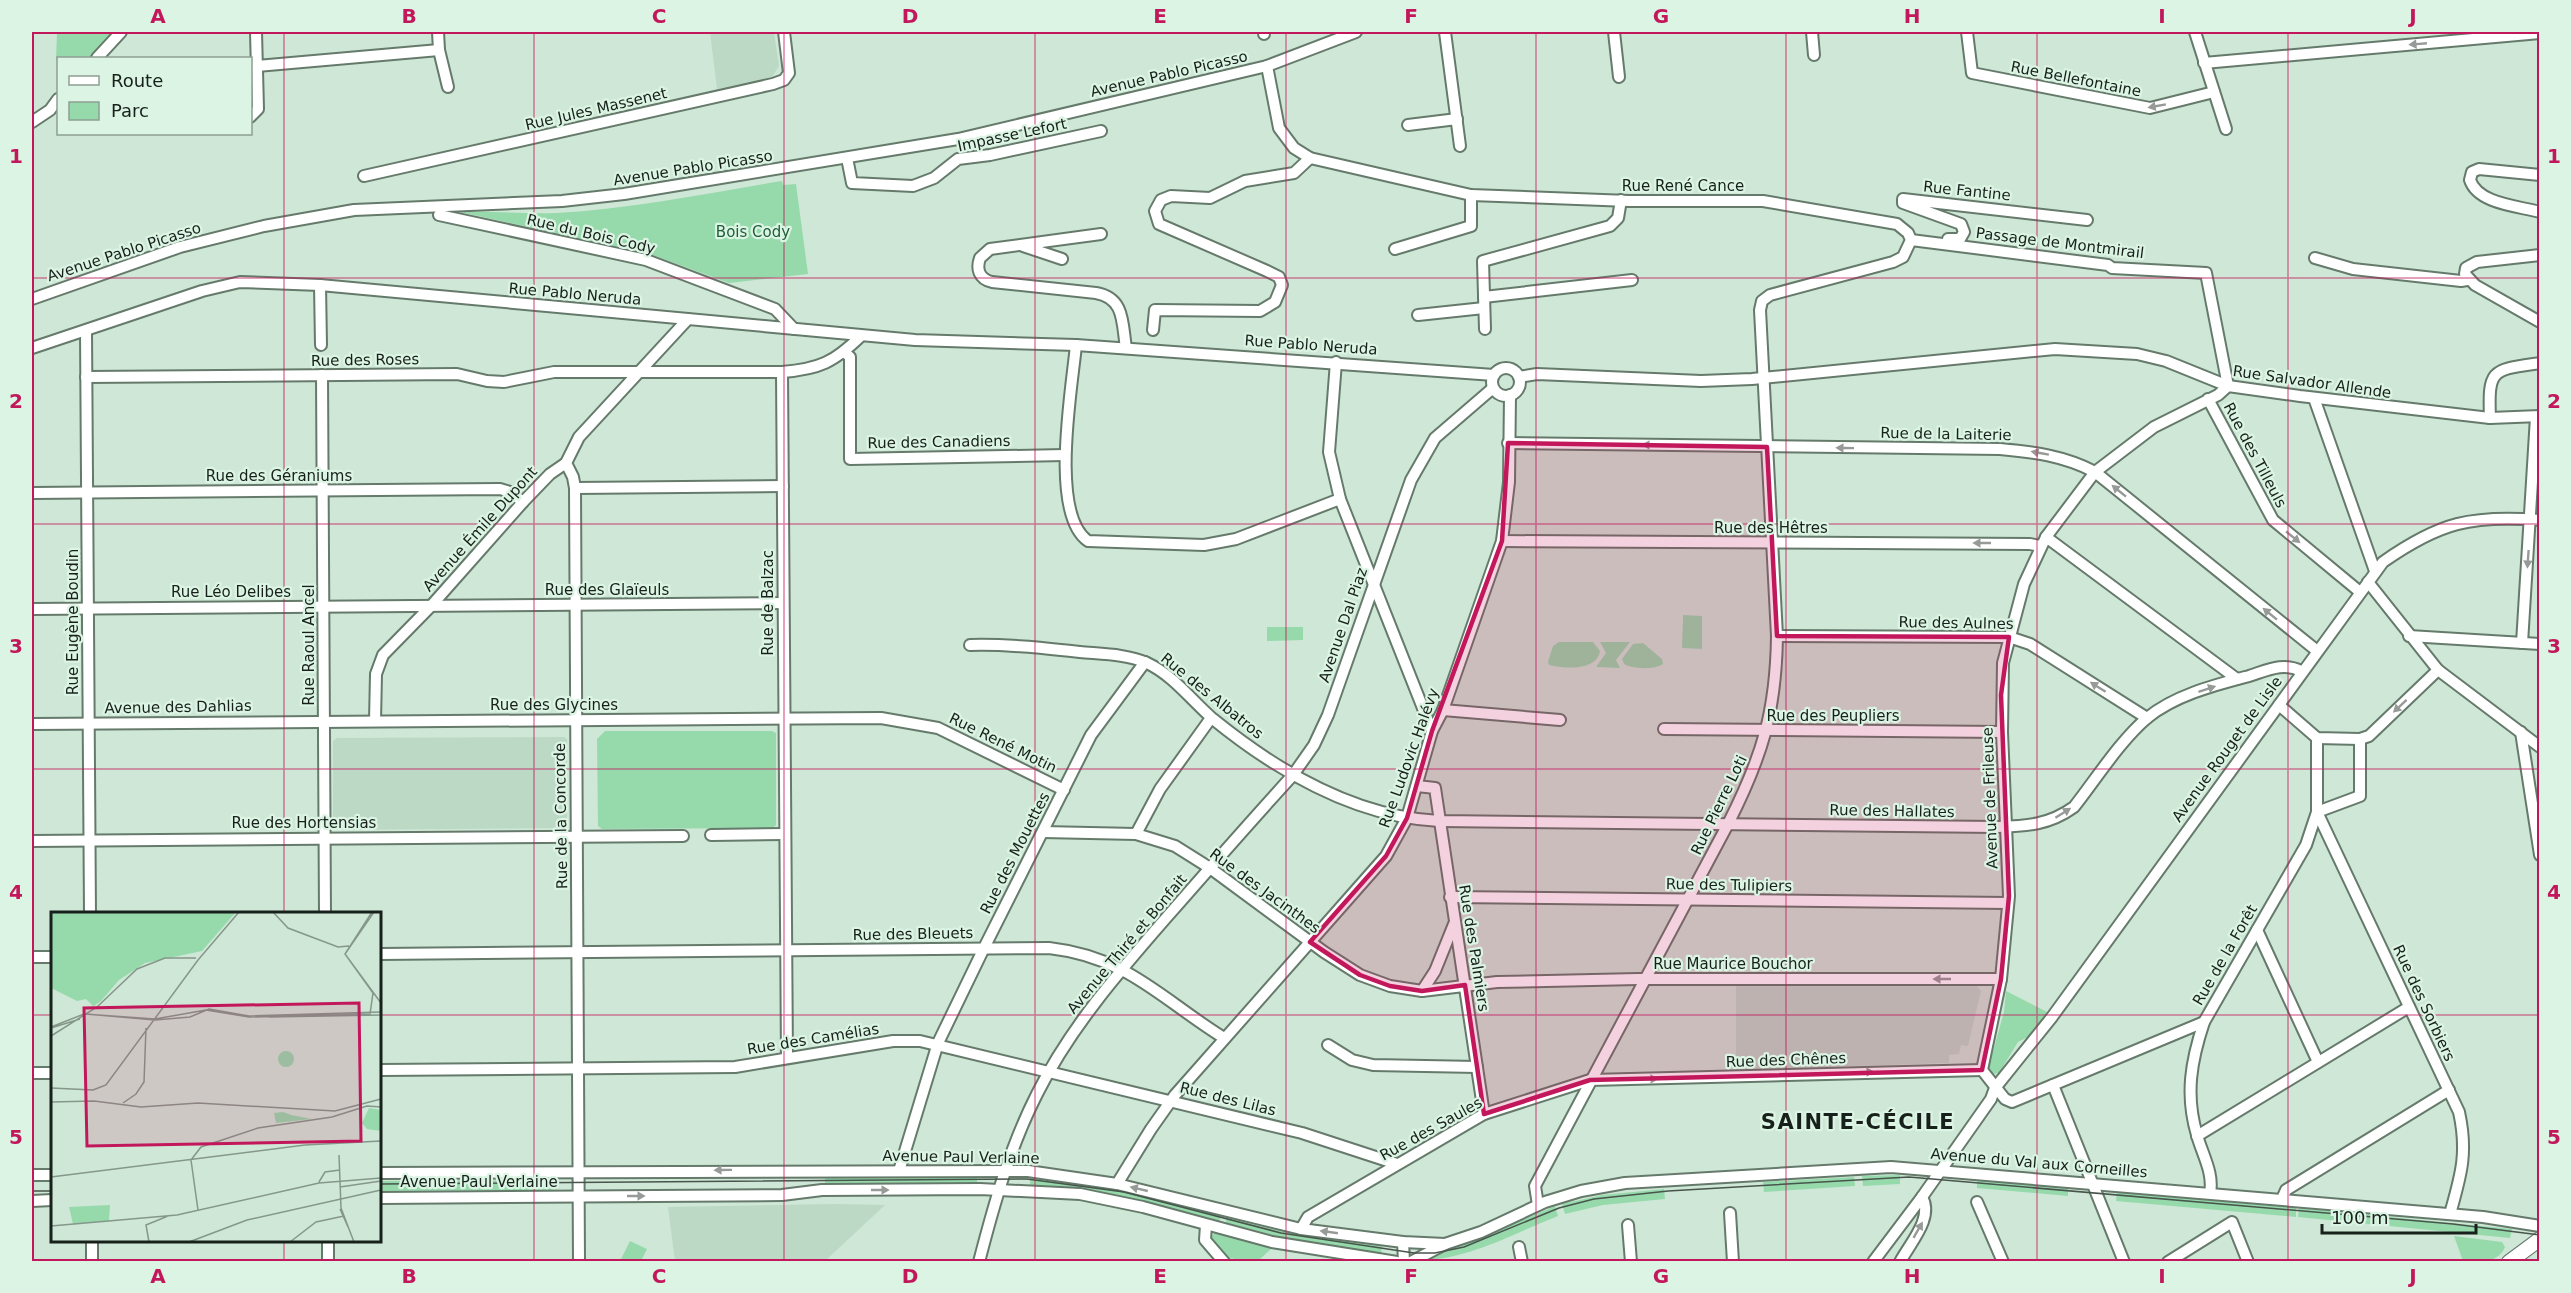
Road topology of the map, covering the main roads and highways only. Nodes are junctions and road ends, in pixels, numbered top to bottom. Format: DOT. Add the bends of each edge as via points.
graph roads {
  1 [pos="2540,1239"];
  2 [pos="2509,1262"];
  1 -- 2 [label="main road"];
}
